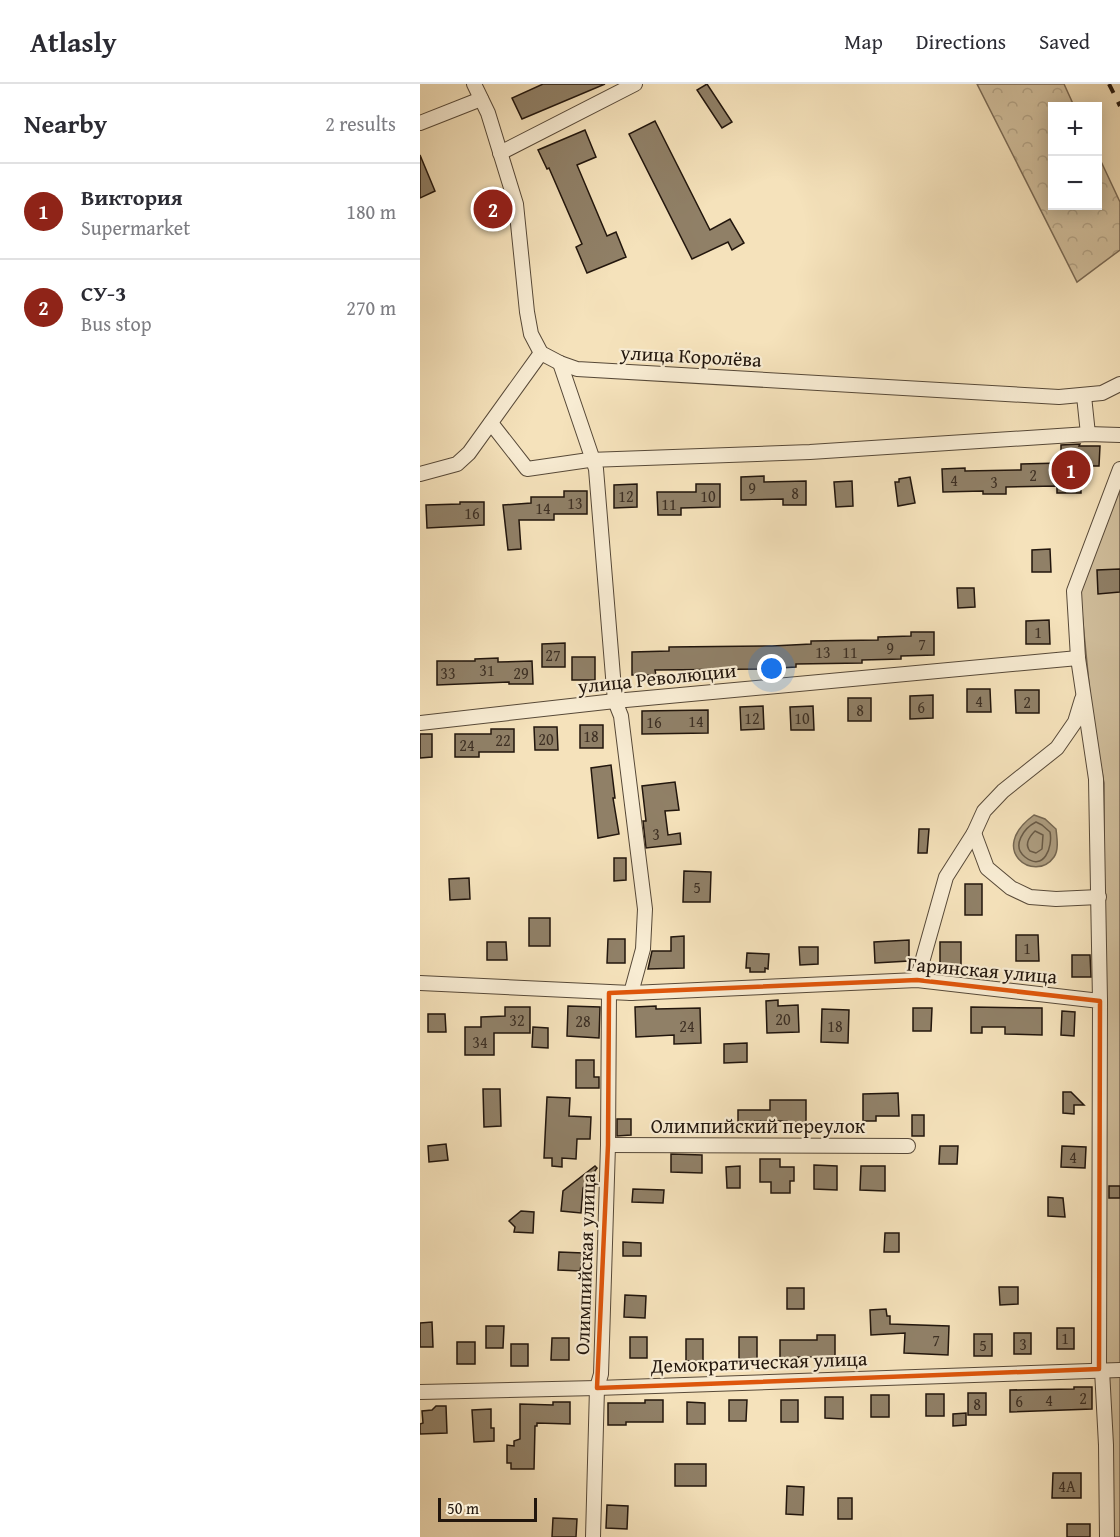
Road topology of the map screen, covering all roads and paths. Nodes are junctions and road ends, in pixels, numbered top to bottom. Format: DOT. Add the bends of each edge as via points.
graph roads {
  1 [pos="474,84"];
  2 [pos="635,84"];
  3 [pos="481,99"];
  4 [pos="420,123"];
  5 [pos="500,153"];
  6 [pos="541,353"];
  7 [pos="560,363"];
  8 [pos="1120,384"];
  9 [pos="1084,396"];
  10 [pos="491,423"];
  11 [pos="1088,434"];
  12 [pos="1120,435"];
  13 [pos="593,460"];
  14 [pos="1120,469"];
  15 [pos="420,474"];
  16 [pos="1114,485"];
  17 [pos="1120,499"];
  18 [pos="1078,658"];
  19 [pos="1083,694"];
  20 [pos="615,701"];
  21 [pos="420,723"];
  22 [pos="974,833"];
  23 [pos="1100,897"];
  24 [pos="918,980"];
  25 [pos="420,983"];
  26 [pos="609,993"];
  27 [pos="631,993"];
  28 [pos="1100,1001"];
  29 [pos="608,1145"];
  30 [pos="908,1146"];
  31 [pos="1101,1370"];
  32 [pos="1120,1370"];
  33 [pos="597,1388"];
  34 [pos="420,1392"];
  35 [pos="1113,1445"];
  36 [pos="593,1537"];
  37 [pos="1107,1537"];
  1 -- 3 [label="street"];
  2 -- 5 [label="street"];
  3 -- 4 [label="street"];
  3 -- 5 [label="street"];
  5 -- 6 [label="street" via="516,204 531,334"];
  6 -- 7 [label="street, улица Королёва"];
  6 -- 10 [label="street"];
  7 -- 9 [label="street, улица Королёва" via="577,369"];
  7 -- 13 [label="street"];
  8 -- 9 [label="street, улица Королёва"];
  9 -- 11 [label="street"];
  10 -- 13 [label="street" via="527,469"];
  10 -- 15 [label="street" via="457,464"];
  11 -- 12 [label="street"];
  11 -- 13 [label="street" via="810,452"];
  13 -- 20 [label="street" via="597,469"];
  14 -- 16 [label="street"];
  16 -- 17 [label="street"];
  16 -- 18 [label="street" via="1074,591"];
  18 -- 19 [label="street"];
  18 -- 20 [label="street, улица Революции"];
  19 -- 22 [label="street" via="1075,722 1058,748 1002,791 984,811"];
  19 -- 23 [label="street" via="1096,779"];
  20 -- 21 [label="street, улица Революции"];
  20 -- 27 [label="street" via="621,716 645,909 642,949"];
  22 -- 23 [label="street" via="987,868 1011,888 1030,897"];
  22 -- 24 [label="street" via="946,877"];
  23 -- 28 [label="street"];
  24 -- 27 [label="street, Гаринская улица"];
  24 -- 28 [label="street, Гаринская улица"];
  25 -- 26 [label="street, Гаринская улица"];
  26 -- 27 [label="street, Гаринская улица"];
  26 -- 29 [label="street, Олимпийская улица"];
  28 -- 31 [label="street"];
  29 -- 30 [label="street, Олимпийский переулок"];
  29 -- 33 [label="street, Олимпийская улица" via="601,1374"];
  31 -- 32 [label="street, Демократическая улица"];
  31 -- 33 [label="street, Демократическая улица"];
  31 -- 35 [label="street"];
  33 -- 34 [label="street, Демократическая улица"];
  33 -- 36 [label="street, Олимпийская улица"];
  35 -- 37 [label="street"];
}
